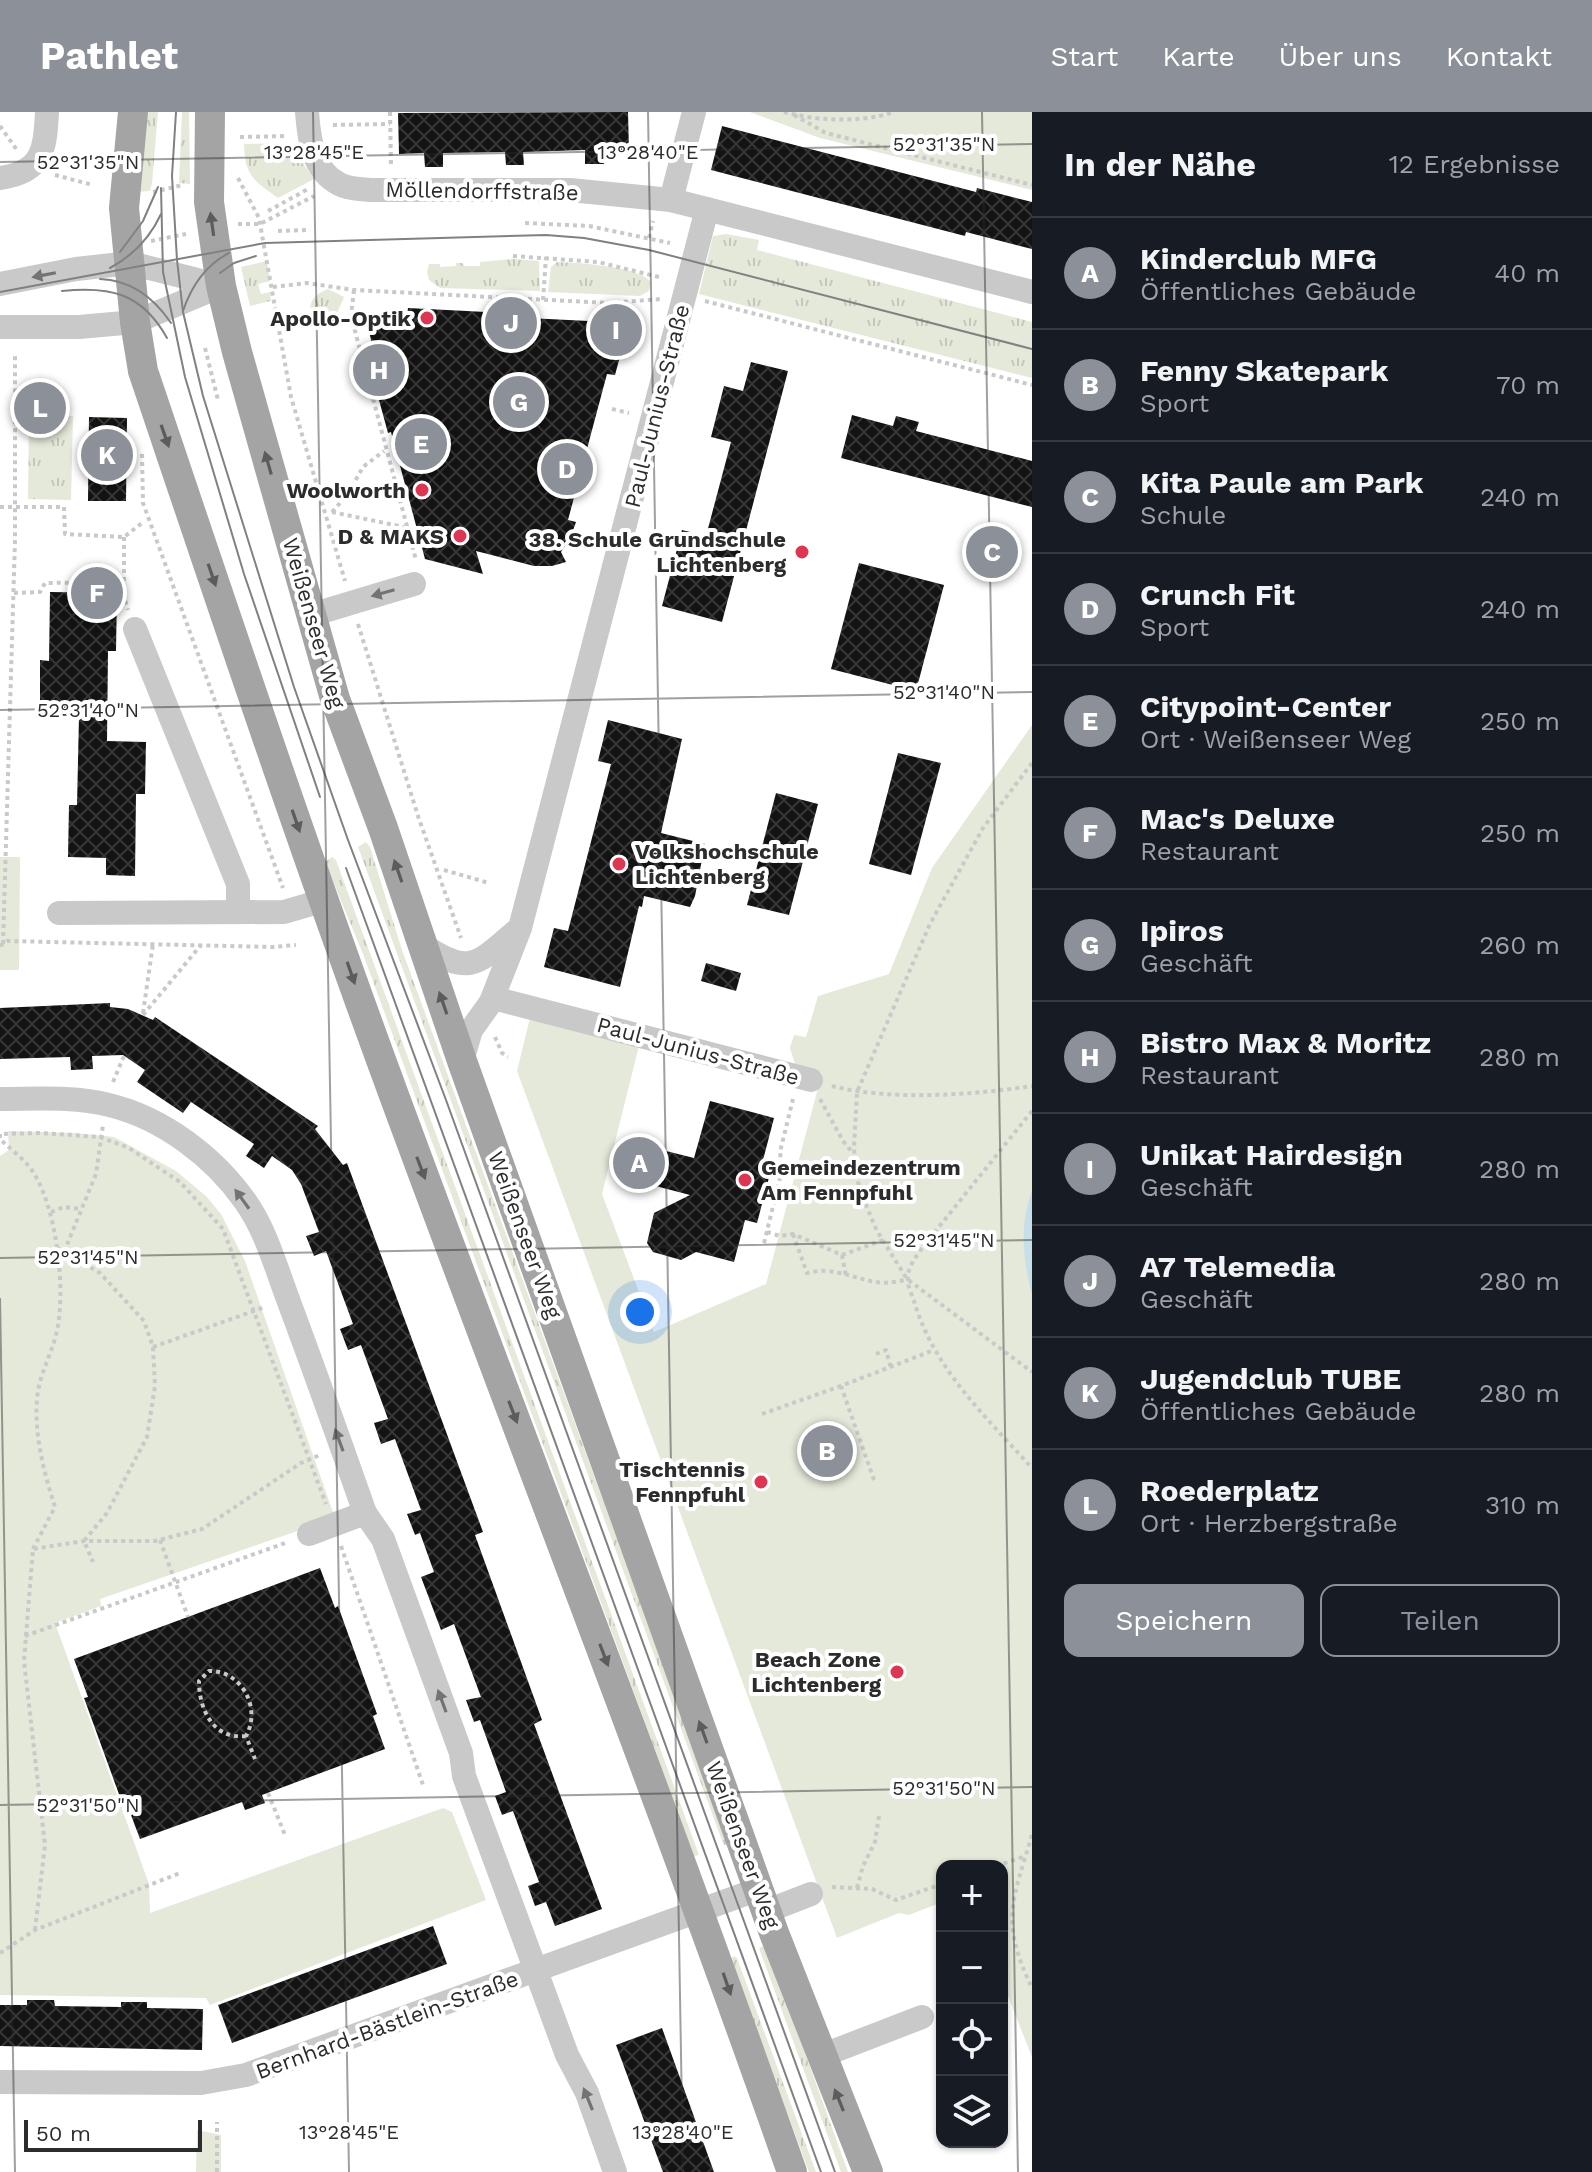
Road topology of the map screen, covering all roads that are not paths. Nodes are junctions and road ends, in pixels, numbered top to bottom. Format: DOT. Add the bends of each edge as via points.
graph roads {
  1 [pos="47,112"];
  2 [pos="133,112"];
  3 [pos="210,112"];
  4 [pos="694,112"];
  5 [pos="314,124"];
  6 [pos="0,178"];
  7 [pos="671,200"];
  8 [pos="707,209"];
  9 [pos="130,263"];
  10 [pos="0,284"];
  11 [pos="221,286"];
  12 [pos="1032,292"];
  13 [pos="135,322"];
  14 [pos="0,327"];
  15 [pos="416,574"];
  16 [pos="311,615"];
  17 [pos="135,629"];
  18 [pos="325,900"];
  19 [pos="238,912"];
  20 [pos="59,913"];
  21 [pos="520,928"];
  22 [pos="423,945"];
  23 [pos="493,998"];
  24 [pos="462,1061"];
  25 [pos="809,1083"];
  26 [pos="0,1099"];
  27 [pos="365,1513"];
  28 [pos="309,1534"];
  29 [pos="811,1894"];
  30 [pos="763,1900"];
  31 [pos="700,1911"];
  32 [pos="537,1971"];
  33 [pos="922,2017"];
  34 [pos="821,2056"];
  35 [pos="0,2082"];
  36 [pos="615,2172"];
  37 [pos="792,2172"];
  38 [pos="868,2172"];
  1 -- 6 [label="street" via="42,155 31,169"];
  2 -- 9 [label="main road" via="124,195"];
  11 -- 3 [label="main road, one-way" via="209,202 224,183"];
  4 -- 7 [label="street"];
  5 -- 7 [label="street, Möllendorffstraße" via="317,162 328,183 370,190 570,190"];
  7 -- 8 [label="street, Möllendorffstraße"];
  8 -- 12 [label="street"];
  8 -- 21 [label="street, Paul-Junius-Straße"];
  9 -- 10 [label="street, one-way"];
  9 -- 11 [label="street"];
  9 -- 13 [label="main road"];
  11 -- 13 [label="street"];
  16 -- 11 [label="main road, Weißenseer Weg, one-way"];
  13 -- 14 [label="street"];
  13 -- 18 [label="main road, one-way" via="148,385"];
  15 -- 16 [label="street, one-way"];
  22 -- 16 [label="main road, Weißenseer Weg, one-way" via="335,699"];
  17 -- 19 [label="street" via="238,884"];
  18 -- 19 [label="street" via="284,912"];
  18 -- 31 [label="main road, one-way"];
  19 -- 20 [label="street"];
  21 -- 22 [label="street" via="486,957 459,964"];
  21 -- 23 [label="street, Paul-Junius-Straße"];
  24 -- 22 [label="main road, Weißenseer Weg, one-way"];
  23 -- 24 [label="street, Paul-Junius-Straße" via="471,1030"];
  23 -- 25 [label="street, Paul-Junius-Straße"];
  30 -- 24 [label="main road, Weißenseer Weg, one-way"];
  27 -- 26 [label="street, one-way" via="259,1225 232,1184 174,1134 146,1118 79,1100"];
  27 -- 28 [label="street"];
  32 -- 27 [label="street, one-way" via="383,1539"];
  29 -- 30 [label="street, Bernhard-Bästlein-Straße"];
  30 -- 31 [label="street, Bernhard-Bästlein-Straße"];
  30 -- 34 [label="main road, Weißenseer Weg"];
  31 -- 32 [label="street, Bernhard-Bästlein-Straße"];
  31 -- 37 [label="main road, one-way"];
  32 -- 35 [label="street, Bernhard-Bästlein-Straße" via="223,2080"];
  36 -- 32 [label="street, one-way"];
  33 -- 34 [label="street"];
  38 -- 34 [label="main road, Weißenseer Weg, one-way"];
}
